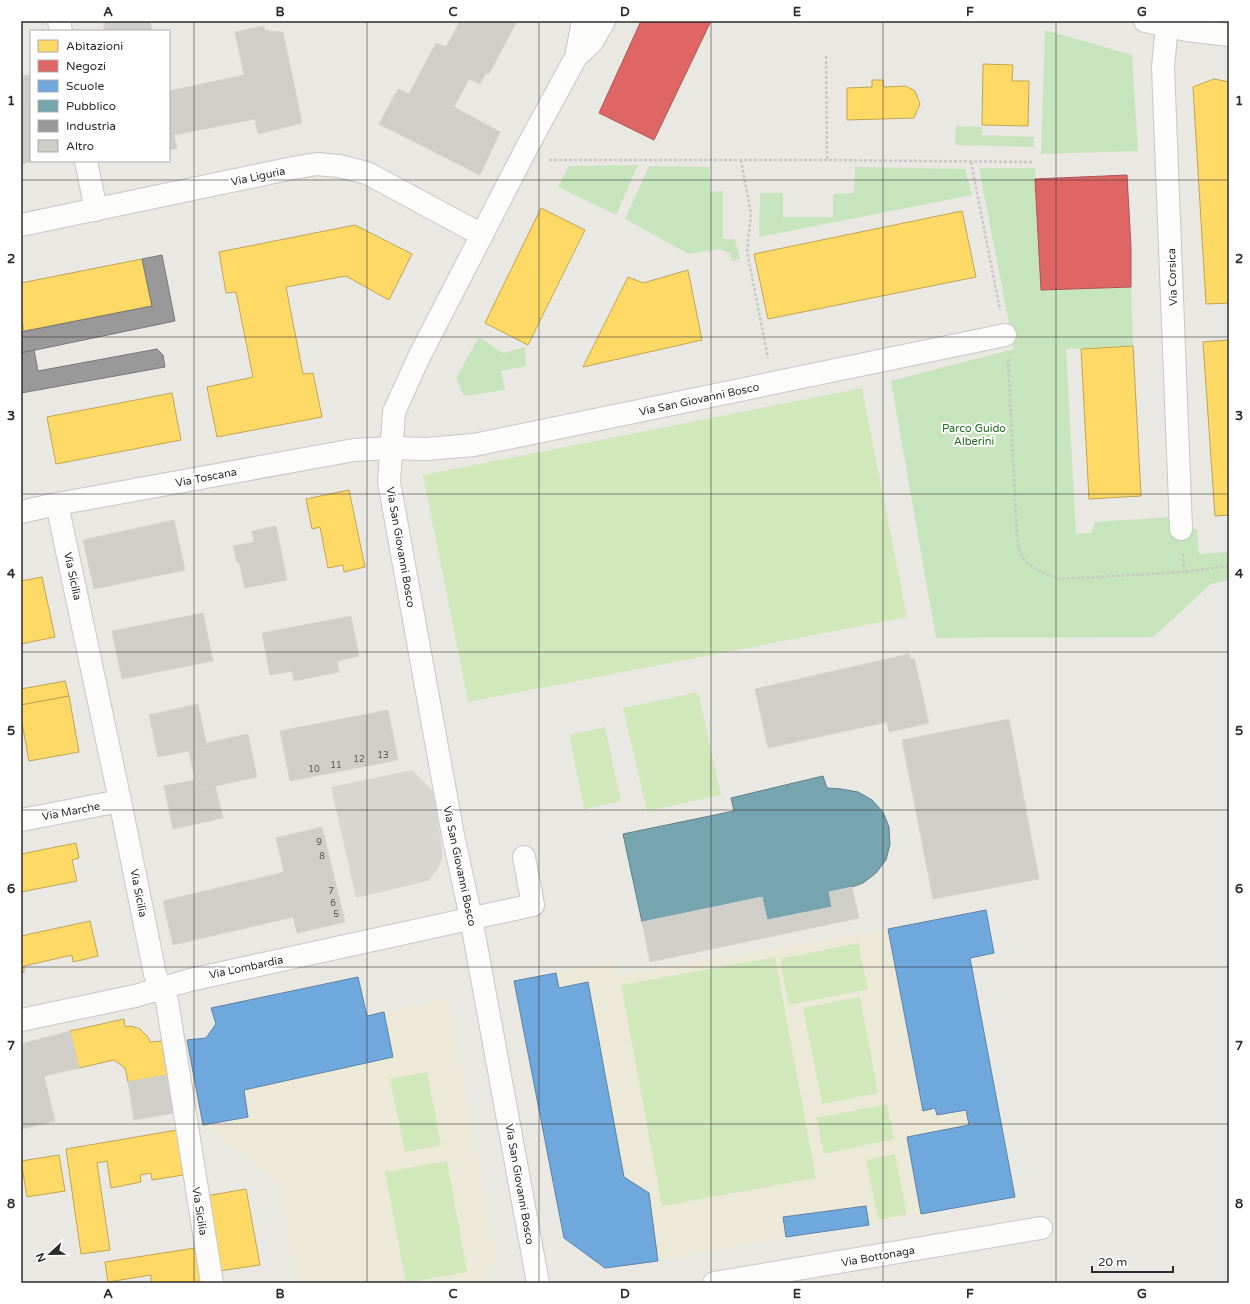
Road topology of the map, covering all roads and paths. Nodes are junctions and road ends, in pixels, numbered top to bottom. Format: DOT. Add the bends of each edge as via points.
graph roads {
  1 [pos="585,21"];
  2 [pos="604,21"];
  3 [pos="1145,21"];
  4 [pos="1180,25"];
  5 [pos="1229,35"];
  6 [pos="826,56"];
  7 [pos="576,57"];
  8 [pos="526,149"];
  9 [pos="741,160"];
  10 [pos="827,160"];
  11 [pos="86,162"];
  12 [pos="971,162"];
  13 [pos="1034,162"];
  14 [pos="96,210"];
  15 [pos="21,225"];
  16 [pos="482,235"];
  17 [pos="1005,335"];
  18 [pos="773,383"];
  19 [pos="391,448"];
  20 [pos="57,504"];
  21 [pos="21,512"];
  22 [pos="1182,530"];
  23 [pos="1229,566"];
  24 [pos="1184,572"];
  25 [pos="120,801"];
  26 [pos="21,820"];
  27 [pos="524,857"];
  28 [pos="471,918"];
  29 [pos="162,988"];
  30 [pos="21,1020"];
  31 [pos="1041,1228"];
  32 [pos="212,1283"];
  33 [pos="538,1283"];
  34 [pos="714,1283"];
  1 -- 7 [label="street, Via San Giovanni Bosco"];
  2 -- 7 [label="street, Via San Giovanni Bosco" via="592,42"];
  3 -- 4 [label="street"];
  4 -- 5 [label="street"];
  4 -- 22 [label="street, Via Corsica" via="1163,67"];
  6 -- 10 [label="path"];
  7 -- 8 [label="street, Via San Giovanni Bosco"];
  8 -- 9 [label="path" via="550,161"];
  8 -- 16 [label="street, Via San Giovanni Bosco"];
  9 -- 10 [label="path"];
  9 -- 18 [label="path" via="751,214 747,251"];
  10 -- 12 [label="path"];
  11 -- 14 [label="street"];
  12 -- 13 [label="path"];
  12 -- 17 [label="path"];
  14 -- 15 [label="street, Via Liguria"];
  14 -- 16 [label="street, Via Liguria" via="317,164 339,166 366,173"];
  16 -- 19 [label="street, Via San Giovanni Bosco" via="419,357 394,412"];
  17 -- 18 [label="street, Via San Giovanni Bosco"];
  17 -- 24 [label="path" via="1008,351 1017,536 1021,554 1030,565 1060,579"];
  18 -- 19 [label="street, Via San Giovanni Bosco" via="474,445 426,449"];
  19 -- 20 [label="street, Via Toscana" via="324,454"];
  19 -- 28 [label="street, Via San Giovanni Bosco" via="389,482 393,507 453,835"];
  20 -- 21 [label="street, Via Toscana"];
  20 -- 25 [label="street, Via Sicilia"];
  22 -- 24 [label="path"];
  23 -- 24 [label="path"];
  25 -- 26 [label="street, Via Marche"];
  25 -- 29 [label="street, Via Sicilia" via="155,974"];
  27 -- 28 [label="street, Via Lombardia" via="533,905"];
  28 -- 29 [label="street, Via Lombardia"];
  28 -- 33 [label="street, Via San Giovanni Bosco"];
  29 -- 30 [label="street, Via Lombardia"];
  29 -- 32 [label="street, Via Sicilia" via="167,1001"];
  31 -- 34 [label="street, Via Bottonaga"];
}
